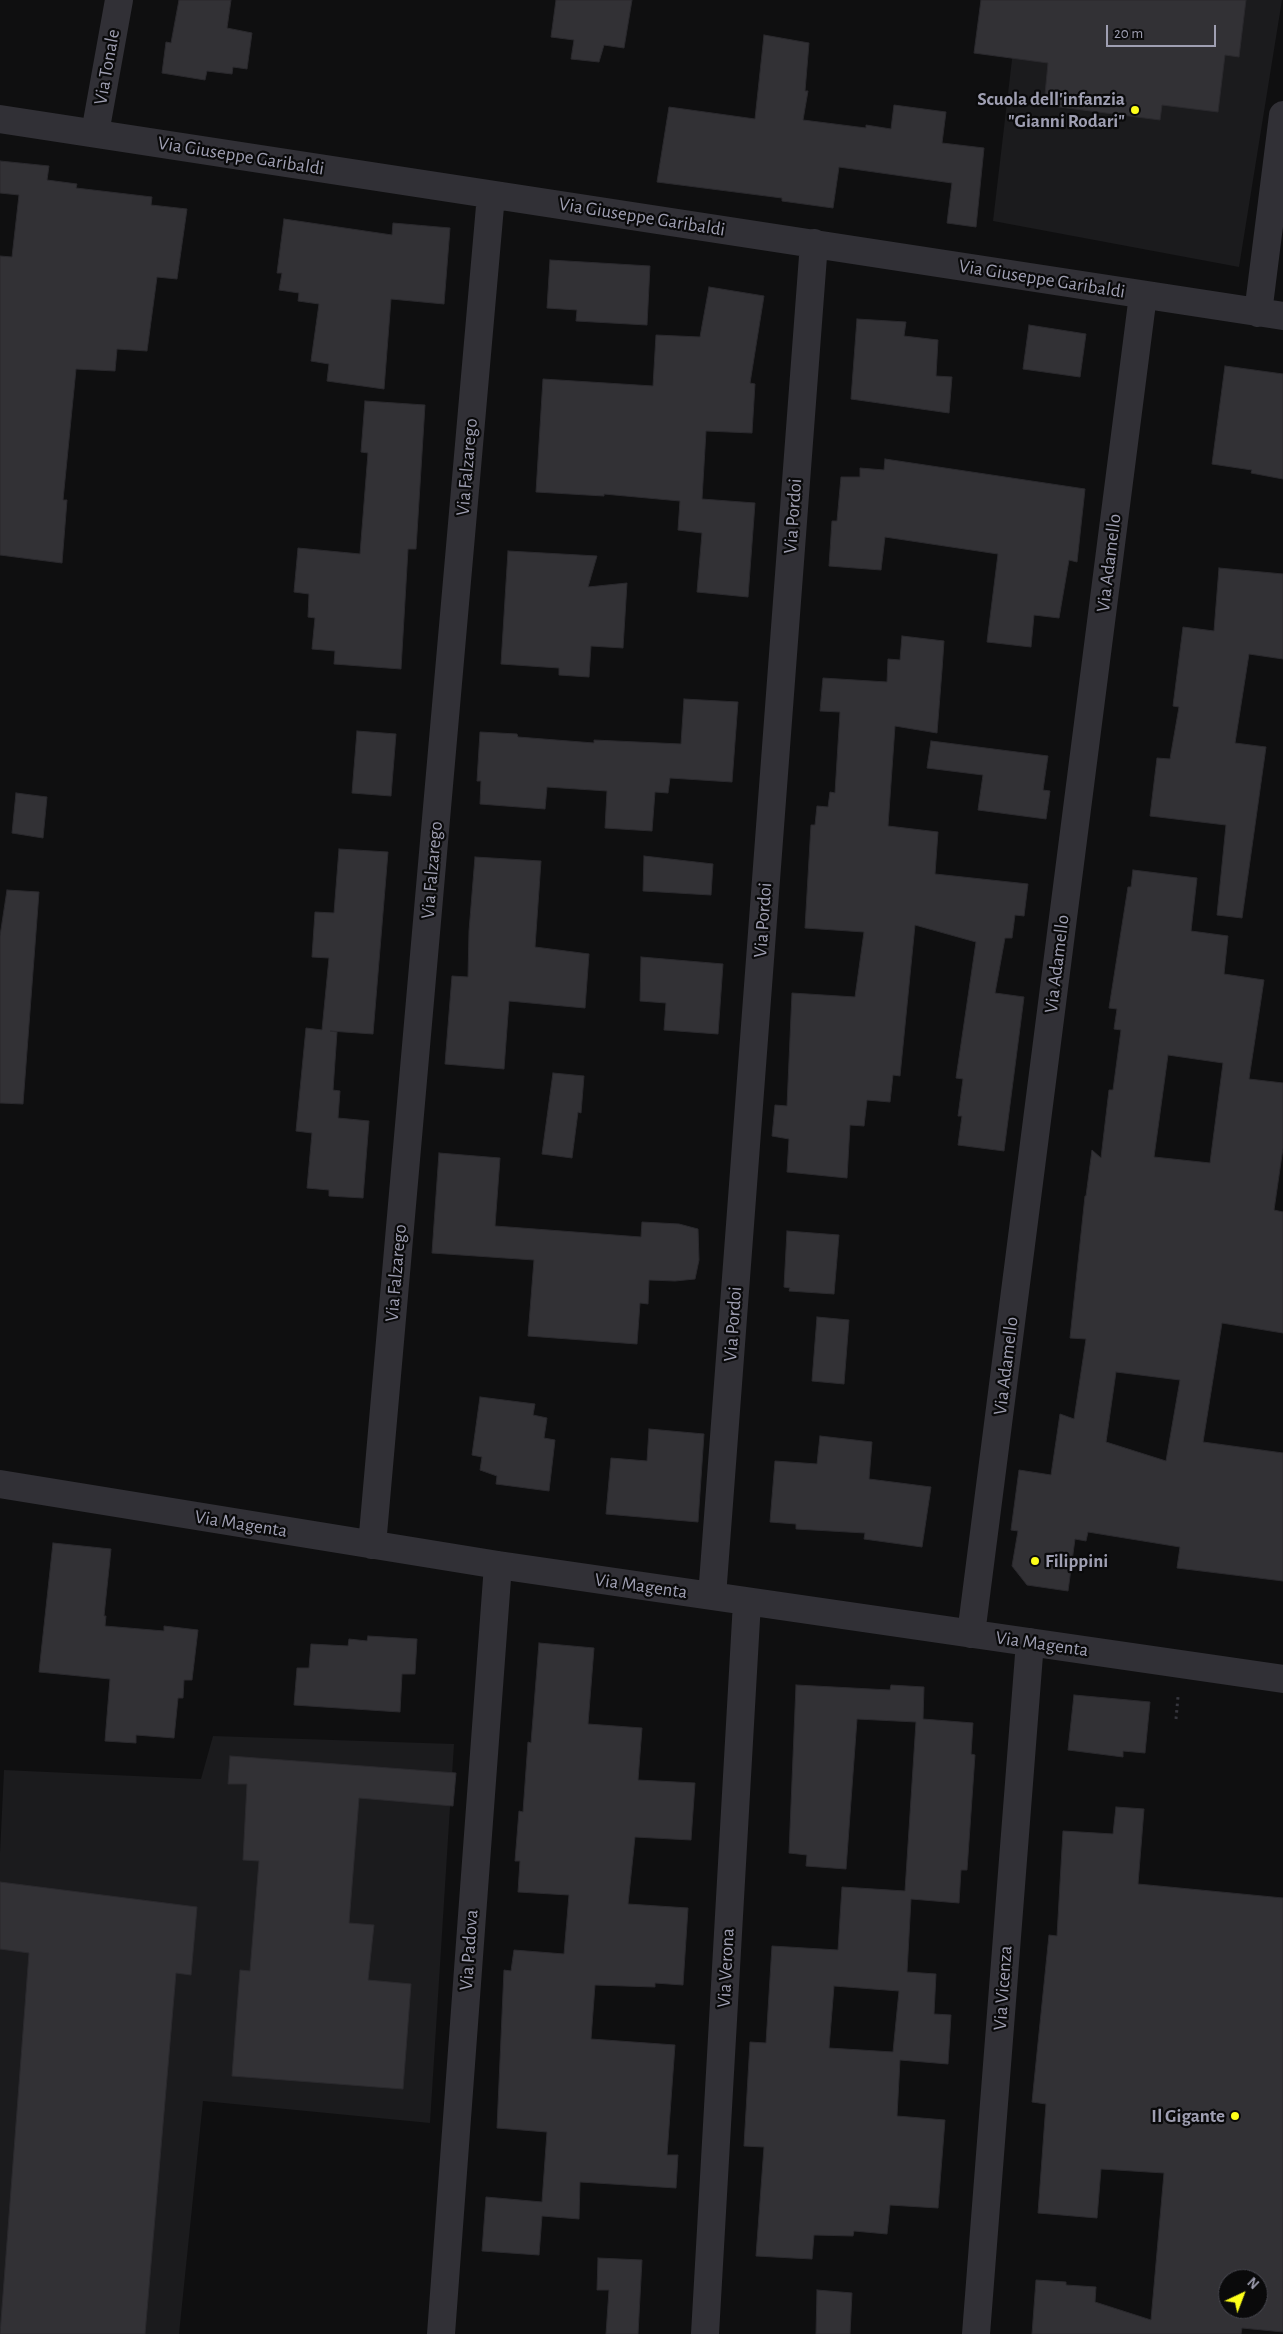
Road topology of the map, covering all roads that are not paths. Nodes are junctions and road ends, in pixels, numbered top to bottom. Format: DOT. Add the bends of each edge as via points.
graph roads {
  1 [pos="119,0"];
  2 [pos="1283,115"];
  3 [pos="0,119"];
  4 [pos="95,133"];
  5 [pos="491,194"];
  6 [pos="814,243"];
  7 [pos="1143,295"];
  8 [pos="1270,314"];
  9 [pos="0,1484"];
  10 [pos="372,1546"];
  11 [pos="498,1566"];
  12 [pos="712,1596"];
  13 [pos="747,1602"];
  14 [pos="971,1634"];
  15 [pos="1030,1642"];
  16 [pos="1283,1679"];
  17 [pos="440,2334"];
  18 [pos="705,2334"];
  19 [pos="976,2334"];
  1 -- 4 [label="street, Via Tonale"];
  2 -- 8 [label="street"];
  3 -- 4 [label="street, Via Giuseppe Garibaldi"];
  4 -- 5 [label="street, Via Giuseppe Garibaldi"];
  5 -- 6 [label="street, Via Giuseppe Garibaldi"];
  5 -- 10 [label="street, Via Falzarego"];
  6 -- 7 [label="street, Via Giuseppe Garibaldi"];
  6 -- 12 [label="street, Via Pordoi"];
  7 -- 8 [label="street, Via Giuseppe Garibaldi"];
  7 -- 14 [label="street, Via Adamello"];
  9 -- 10 [label="street, Via Magenta"];
  10 -- 11 [label="street, Via Magenta"];
  11 -- 12 [label="street, Via Magenta"];
  11 -- 17 [label="street, Via Padova"];
  12 -- 13 [label="street, Via Magenta"];
  13 -- 14 [label="street, Via Magenta"];
  13 -- 18 [label="street, Via Verona"];
  14 -- 15 [label="street, Via Magenta"];
  15 -- 16 [label="street, Via Magenta"];
  15 -- 19 [label="street, Via Vicenza"];
}
